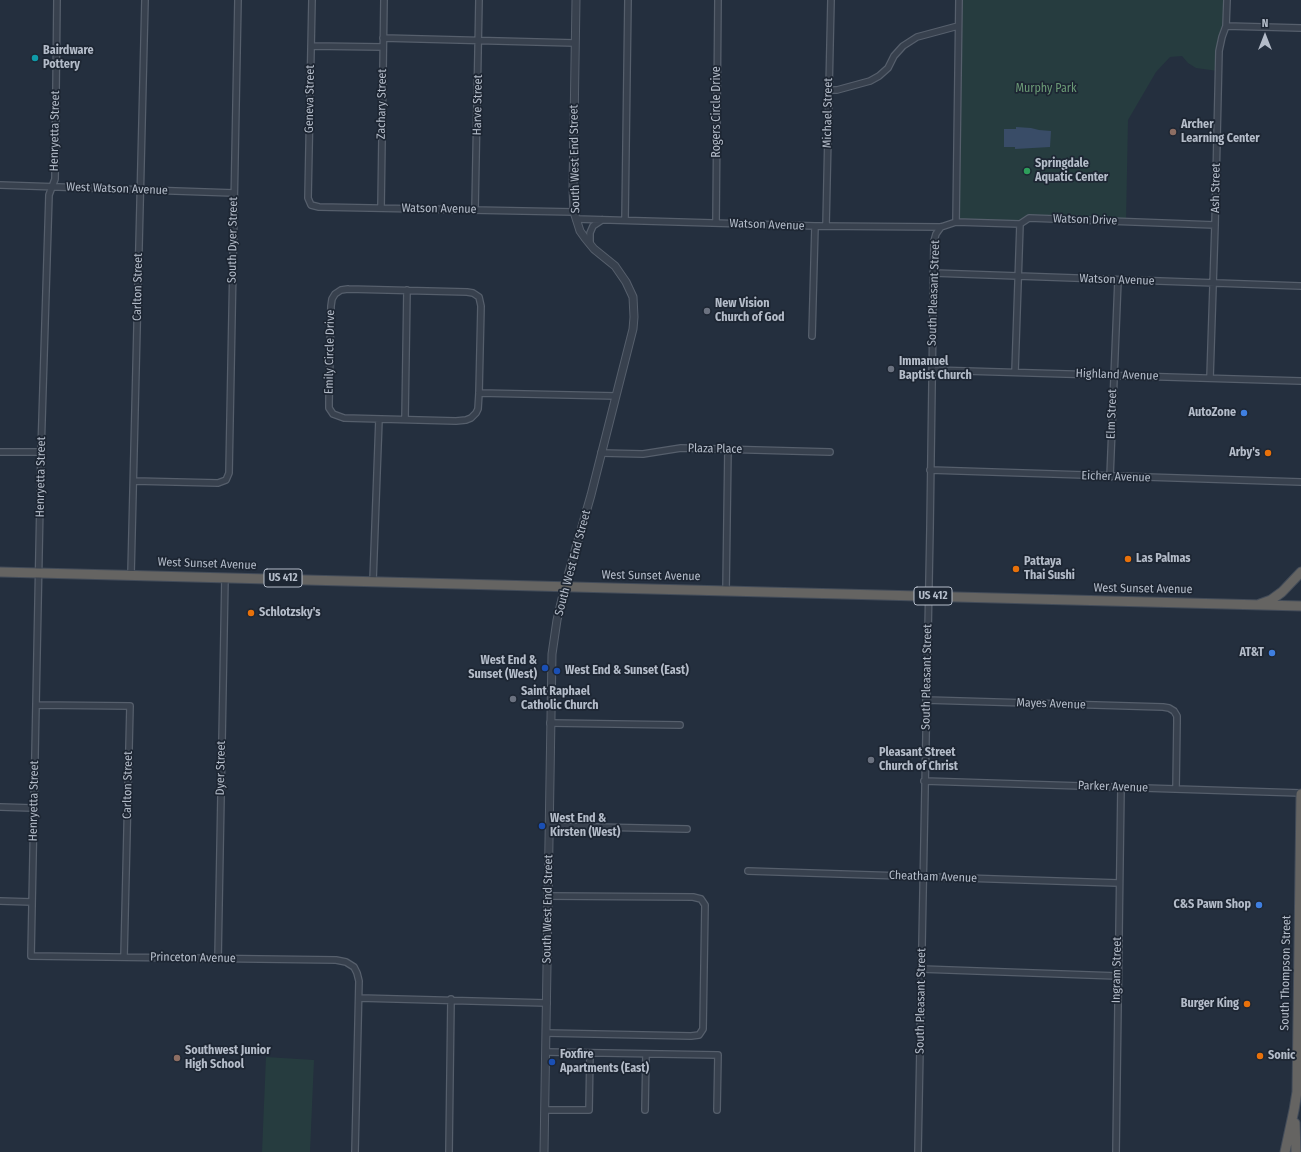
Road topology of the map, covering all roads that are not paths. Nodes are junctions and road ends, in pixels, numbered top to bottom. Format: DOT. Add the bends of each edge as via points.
graph roads {
  1 [pos="57,0"];
  2 [pos="145,0"];
  3 [pos="238,0"];
  4 [pos="312,0"];
  5 [pos="384,0"];
  6 [pos="479,0"];
  7 [pos="576,0"];
  8 [pos="628,0"];
  9 [pos="718,0"];
  10 [pos="831,0"];
  11 [pos="959,0"];
  12 [pos="1227,0"];
  13 [pos="958,26"];
  14 [pos="1226,26"];
  15 [pos="1301,28"];
  16 [pos="384,38"];
  17 [pos="478,40"];
  18 [pos="575,43"];
  19 [pos="311,46"];
  20 [pos="383,47"];
  21 [pos="829,90"];
  22 [pos="0,185"];
  23 [pos="52,187"];
  24 [pos="141,189"];
  25 [pos="234,193"];
  26 [pos="308,198"];
  27 [pos="381,208"];
  28 [pos="475,210"];
  29 [pos="575,215"];
  30 [pos="604,220"];
  31 [pos="625,220"];
  32 [pos="956,222"];
  33 [pos="716,223"];
  34 [pos="1020,224"];
  35 [pos="1215,225"];
  36 [pos="815,226"];
  37 [pos="826,226"];
  38 [pos="941,228"];
  39 [pos="590,244"];
  40 [pos="933,273"];
  41 [pos="1019,277"];
  42 [pos="1118,280"];
  43 [pos="1213,283"];
  44 [pos="1301,286"];
  45 [pos="407,290"];
  46 [pos="812,336"];
  47 [pos="932,370"];
  48 [pos="1015,372"];
  49 [pos="1114,375"];
  50 [pos="1210,378"];
  51 [pos="1301,381"];
  52 [pos="479,393"];
  53 [pos="616,396"];
  54 [pos="378,419"];
  55 [pos="405,420"];
  56 [pos="728,450"];
  57 [pos="0,452"];
  58 [pos="42,452"];
  59 [pos="830,452"];
  60 [pos="601,453"];
  61 [pos="930,470"];
  62 [pos="1110,477"];
  63 [pos="134,481"];
  64 [pos="1301,482"];
  65 [pos="0,572"];
  66 [pos="39,572"];
  67 [pos="1301,572"];
  68 [pos="132,574"];
  69 [pos="224,577"];
  70 [pos="373,581"];
  71 [pos="565,586"];
  72 [pos="726,590"];
  73 [pos="928,596"];
  74 [pos="1258,604"];
  75 [pos="1301,606"];
  76 [pos="926,700"];
  77 [pos="36,705"];
  78 [pos="550,723"];
  79 [pos="680,725"];
  80 [pos="924,781"];
  81 [pos="1120,787"];
  82 [pos="1176,789"];
  83 [pos="1301,794"];
  84 [pos="0,807"];
  85 [pos="33,808"];
  86 [pos="549,826"];
  87 [pos="687,829"];
  88 [pos="748,871"];
  89 [pos="923,877"];
  90 [pos="1118,883"];
  91 [pos="548,896"];
  92 [pos="0,901"];
  93 [pos="32,902"];
  94 [pos="31,956"];
  95 [pos="124,958"];
  96 [pos="218,958"];
  97 [pos="921,969"];
  98 [pos="1117,976"];
  99 [pos="1299,985"];
  100 [pos="359,998"];
  101 [pos="451,1000"];
  102 [pos="547,1002"];
  103 [pos="546,1033"];
  104 [pos="546,1052"];
  105 [pos="590,1053"];
  106 [pos="646,1054"];
  107 [pos="545,1110"];
  108 [pos="645,1110"];
  109 [pos="717,1110"];
  110 [pos="1294,1110"];
  111 [pos="355,1152"];
  112 [pos="449,1152"];
  113 [pos="544,1152"];
  114 [pos="918,1152"];
  115 [pos="1116,1152"];
  116 [pos="1285,1152"];
  117 [pos="1296,1152"];
  1 -- 23 [label="street, Henryetta Street" via="55,179"];
  2 -- 24 [label="street, Carlton Street"];
  3 -- 25 [label="street, South Dyer Street"];
  4 -- 19 [label="street, Geneva Street"];
  5 -- 16 [label="street, Zachary Street"];
  6 -- 17 [label="street, Harve Street"];
  7 -- 18 [label="street, South West End Street"];
  8 -- 31 [label="street"];
  9 -- 33 [label="street, Rogers Circle Drive"];
  10 -- 21 [label="street, Michael Street"];
  11 -- 13 [label="street"];
  12 -- 14 [label="street, Ash Street"];
  13 -- 21 [label="street" via="917,37 903,46 888,68 870,81"];
  13 -- 32 [label="street"];
  14 -- 15 [label="street"];
  14 -- 35 [label="street, Ash Street" via="1219,51"];
  16 -- 17 [label="street"];
  16 -- 20 [label="street, Zachary Street"];
  17 -- 18 [label="street"];
  17 -- 28 [label="street, Harve Street"];
  18 -- 29 [label="street, South West End Street"];
  19 -- 20 [label="street"];
  19 -- 26 [label="street, Geneva Street"];
  20 -- 27 [label="street, Zachary Street"];
  21 -- 37 [label="street, Michael Street"];
  22 -- 23 [label="street, West Watson Avenue"];
  23 -- 24 [label="street, West Watson Avenue"];
  23 -- 58 [label="street, Henryetta Street" via="49,195"];
  24 -- 25 [label="street, West Watson Avenue"];
  24 -- 63 [label="street, Carlton Street"];
  25 -- 63 [label="street, South Dyer Street" via="229,473 226,480 218,483"];
  26 -- 27 [label="street, Watson Avenue" via="314,206"];
  27 -- 28 [label="street, Watson Avenue"];
  28 -- 29 [label="street, Watson Avenue"];
  29 -- 30 [label="street, Watson Avenue"];
  29 -- 39 [label="street, South West End Street" via="580,231"];
  30 -- 31 [label="street, Watson Avenue"];
  30 -- 39 [label="street" via="593,226"];
  31 -- 33 [label="street, Watson Avenue"];
  32 -- 34 [label="street, Watson Drive"];
  32 -- 38 [label="street, Watson Avenue"];
  33 -- 36 [label="street, Watson Avenue"];
  34 -- 35 [label="street, Watson Drive" via="1029,218"];
  34 -- 41 [label="street"];
  35 -- 43 [label="street, Ash Street"];
  36 -- 37 [label="street, Watson Avenue"];
  36 -- 46 [label="street"];
  37 -- 38 [label="street, Watson Avenue"];
  38 -- 40 [label="street, South Pleasant Street" via="934,241"];
  39 -- 53 [label="street, South West End Street" via="621,273 633,297 633,329"];
  40 -- 41 [label="street, Watson Avenue"];
  40 -- 47 [label="street, South Pleasant Street"];
  41 -- 42 [label="street, Watson Avenue"];
  41 -- 48 [label="street"];
  42 -- 43 [label="street, Watson Avenue"];
  42 -- 49 [label="street, Elm Street"];
  43 -- 44 [label="street, Watson Avenue"];
  43 -- 50 [label="street, Ash Street"];
  45 -- 52 [label="street, Emily Circle Drive" via="467,292 478,297 481,306"];
  45 -- 54 [label="street, Emily Circle Drive" via="348,289 341,290 332,299 329,408 333,414 344,418"];
  45 -- 55 [label="street"];
  47 -- 48 [label="street, Highland Avenue"];
  47 -- 61 [label="street, South Pleasant Street"];
  48 -- 49 [label="street, Highland Avenue"];
  49 -- 50 [label="street, Highland Avenue"];
  49 -- 62 [label="street, Elm Street"];
  50 -- 51 [label="street, Highland Avenue"];
  52 -- 53 [label="street"];
  52 -- 55 [label="street, Emily Circle Drive" via="476,413 466,420"];
  53 -- 60 [label="street, South West End Street"];
  54 -- 55 [label="street, Emily Circle Drive"];
  54 -- 70 [label="street"];
  56 -- 59 [label="street, Plaza Place"];
  56 -- 60 [label="street, Plaza Place" via="681,448 643,454"];
  56 -- 72 [label="street"];
  57 -- 58 [label="street"];
  58 -- 66 [label="street, Henryetta Street"];
  60 -- 71 [label="street, South West End Street"];
  61 -- 62 [label="street, Eicher Avenue"];
  61 -- 73 [label="street, South Pleasant Street"];
  62 -- 64 [label="street, Eicher Avenue"];
  63 -- 68 [label="street, Carlton Street"];
  65 -- 66 [label="highway, West Sunset Avenue / US 412"];
  66 -- 68 [label="highway, West Sunset Avenue / US 412"];
  66 -- 77 [label="street, Henryetta Street"];
  67 -- 74 [label="highway" via="1282,592 1271,600"];
  68 -- 69 [label="highway, West Sunset Avenue / US 412"];
  69 -- 70 [label="highway, West Sunset Avenue / US 412"];
  69 -- 96 [label="street, Dyer Street"];
  70 -- 71 [label="highway, West Sunset Avenue / US 412"];
  71 -- 72 [label="highway, West Sunset Avenue / US 412"];
  71 -- 78 [label="street, South West End Street" via="552,654"];
  72 -- 73 [label="highway, West Sunset Avenue / US 412"];
  73 -- 74 [label="highway, West Sunset Avenue / US 412"];
  73 -- 76 [label="street, South Pleasant Street"];
  74 -- 75 [label="highway, West Sunset Avenue / US 412"];
  76 -- 80 [label="street, South Pleasant Street"];
  76 -- 82 [label="street, Mayes Avenue" via="1164,707 1174,711 1178,722"];
  77 -- 85 [label="street, Henryetta Street"];
  77 -- 95 [label="street, Carlton Street" via="130,706"];
  78 -- 79 [label="street"];
  78 -- 86 [label="street, South West End Street"];
  80 -- 81 [label="street, Parker Avenue"];
  80 -- 89 [label="street, South Pleasant Street"];
  81 -- 82 [label="street, Parker Avenue"];
  81 -- 90 [label="street, Ingram Street"];
  82 -- 83 [label="street, Parker Avenue"];
  83 -- 99 [label="highway, South Thompson Street"];
  84 -- 85 [label="street"];
  85 -- 93 [label="street, Henryetta Street"];
  86 -- 87 [label="street"];
  86 -- 91 [label="street, South West End Street"];
  88 -- 89 [label="street, Cheatham Avenue"];
  89 -- 90 [label="street, Cheatham Avenue"];
  89 -- 97 [label="street, South Pleasant Street"];
  90 -- 98 [label="street, Ingram Street"];
  91 -- 102 [label="street, South West End Street"];
  91 -- 103 [label="street" via="693,897 702,899 705,905 703,1030 699,1035"];
  92 -- 93 [label="street"];
  93 -- 94 [label="street, Henryetta Street"];
  94 -- 95 [label="street, Princeton Avenue"];
  95 -- 96 [label="street, Princeton Avenue"];
  96 -- 100 [label="street, Princeton Avenue" via="346,962 354,967 357,973"];
  97 -- 98 [label="street"];
  97 -- 114 [label="street, South Pleasant Street"];
  98 -- 115 [label="street, Ingram Street"];
  99 -- 110 [label="highway, South Thompson Street" via="1297,1092"];
  100 -- 101 [label="street"];
  100 -- 111 [label="street"];
  101 -- 102 [label="street"];
  101 -- 112 [label="street"];
  102 -- 103 [label="street, South West End Street"];
  103 -- 104 [label="street, South West End Street"];
  104 -- 105 [label="street"];
  104 -- 107 [label="street, South West End Street"];
  105 -- 106 [label="street"];
  105 -- 107 [label="street" via="589,1110"];
  106 -- 108 [label="street"];
  106 -- 109 [label="street" via="718,1055"];
  107 -- 113 [label="street, South West End Street"];
  110 -- 116 [label="highway, South Thompson Street"];
  110 -- 117 [label="highway"];
}
